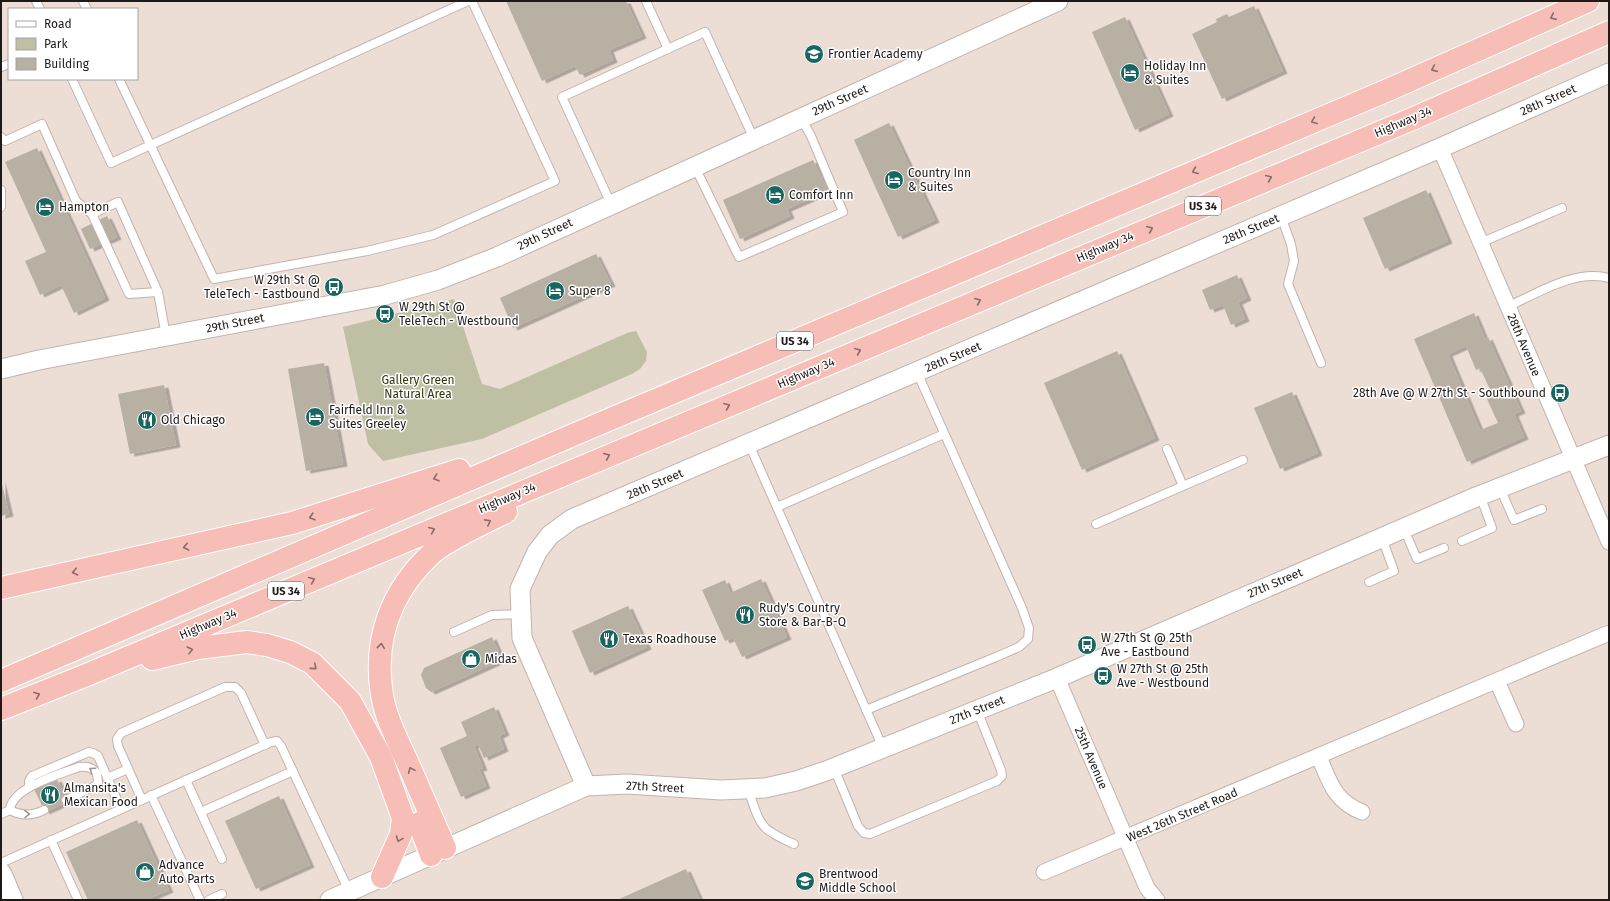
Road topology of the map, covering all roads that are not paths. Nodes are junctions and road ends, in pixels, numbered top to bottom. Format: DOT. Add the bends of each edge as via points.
graph roads {
  1 [pos="468,1"];
  2 [pos="472,1"];
  3 [pos="646,1"];
  4 [pos="1058,1"];
  5 [pos="1588,1"];
  6 [pos="1609,32"];
  7 [pos="668,49"];
  8 [pos="1609,73"];
  9 [pos="72,80"];
  10 [pos="119,80"];
  11 [pos="801,118"];
  12 [pos="1,137"];
  13 [pos="754,139"];
  14 [pos="150,146"];
  15 [pos="1440,148"];
  16 [pos="695,165"];
  17 [pos="1,190"];
  18 [pos="611,204"];
  19 [pos="1,207"];
  20 [pos="1562,208"];
  21 [pos="92,214"];
  22 [pos="1281,216"];
  23 [pos="1480,243"];
  24 [pos="1609,278"];
  25 [pos="158,292"];
  26 [pos="1507,307"];
  27 [pos="166,336"];
  28 [pos="1321,362"];
  29 [pos="1,369"];
  30 [pos="917,372"];
  31 [pos="580,432"];
  32 [pos="944,434"];
  33 [pos="749,444"];
  34 [pos="1609,445"];
  35 [pos="1168,449"];
  36 [pos="1572,458"];
  37 [pos="1243,460"];
  38 [pos="571,471"];
  39 [pos="1183,486"];
  40 [pos="1500,488"];
  41 [pos="1480,495"];
  42 [pos="777,507"];
  43 [pos="1542,509"];
  44 [pos="1096,524"];
  45 [pos="1403,528"];
  46 [pos="1381,537"];
  47 [pos="1462,541"];
  48 [pos="1609,542"];
  49 [pos="1444,548"];
  50 [pos="1369,582"];
  51 [pos="1,588"];
  52 [pos="521,614"];
  53 [pos="454,632"];
  54 [pos="1609,633"];
  55 [pos="84,676"];
  56 [pos="1057,678"];
  57 [pos="1497,681"];
  58 [pos="1,682"];
  59 [pos="1,709"];
  60 [pos="866,710"];
  61 [pos="977,710"];
  62 [pos="1516,724"];
  63 [pos="265,744"];
  64 [pos="883,748"];
  65 [pos="381,757"];
  66 [pos="1319,757"];
  67 [pos="834,768"];
  68 [pos="128,769"];
  69 [pos="293,771"];
  70 [pos="107,778"];
  71 [pos="186,780"];
  72 [pos="586,786"];
  73 [pos="29,787"];
  74 [pos="748,789"];
  75 [pos="152,795"];
  76 [pos="66,800"];
  77 [pos="142,800"];
  78 [pos="121,809"];
  79 [pos="10,810"];
  80 [pos="44,810"];
  81 [pos="201,812"];
  82 [pos="1362,812"];
  83 [pos="1,814"];
  84 [pos="1126,839"];
  85 [pos="51,840"];
  86 [pos="794,844"];
  87 [pos="438,851"];
  88 [pos="222,859"];
  89 [pos="1,863"];
  90 [pos="1044,872"];
  91 [pos="1,874"];
  92 [pos="382,877"];
  93 [pos="349,891"];
  94 [pos="222,894"];
  95 [pos="12,900"];
  96 [pos="78,900"];
  97 [pos="200,900"];
  98 [pos="209,900"];
  99 [pos="330,900"];
  100 [pos="1157,900"];
  1 -- 14 [label="lane"];
  2 -- 14 [label="lane" via="555,181 433,235 367,251 214,279"];
  3 -- 7 [label="lane"];
  4 -- 11 [label="street, 29th Street"];
  5 -- 31 [label="highway, US 34, one-way" via="1388,90"];
  38 -- 6 [label="highway, Highway 34 / US 34, one-way" via="1412,119"];
  7 -- 13 [label="lane" via="705,32"];
  7 -- 18 [label="lane" via="562,97"];
  8 -- 15 [label="street, 28th Street"];
  9 -- 14 [label="lane" via="111,163"];
  10 -- 14 [label="lane"];
  11 -- 13 [label="street, 29th Street"];
  11 -- 16 [label="lane" via="843,212 739,257"];
  12 -- 21 [label="lane" via="5,141 42,124 76,201"];
  13 -- 16 [label="street, 29th Street"];
  15 -- 22 [label="street, 28th Street"];
  15 -- 23 [label="street, 28th Avenue"];
  16 -- 18 [label="street, 29th Street"];
  17 -- 19 [label="lane"];
  18 -- 27 [label="street, 29th Street" via="497,257 438,280 384,295"];
  20 -- 23 [label="lane"];
  21 -- 25 [label="lane" via="128,294"];
  21 -- 25 [label="lane" via="118,202"];
  22 -- 28 [label="lane" via="1294,261 1288,284"];
  22 -- 30 [label="street, 28th Street"];
  23 -- 26 [label="street, 28th Avenue"];
  24 -- 26 [label="lane" via="1596,275 1580,277"];
  25 -- 27 [label="lane"];
  26 -- 36 [label="street, 28th Avenue"];
  27 -- 29 [label="street, 29th Street"];
  30 -- 32 [label="lane"];
  30 -- 33 [label="street, 28th Street"];
  31 -- 51 [label="highway, one-way" via="527,446 412,486 292,523"];
  31 -- 58 [label="highway, US 34"];
  32 -- 42 [label="lane"];
  32 -- 60 [label="lane" via="1022,608 1029,628 1028,639 1019,647"];
  33 -- 42 [label="lane"];
  33 -- 52 [label="street, 28th Street" via="572,519 550,535 536,552 520,589"];
  34 -- 36 [label="street, 27th Street"];
  35 -- 39 [label="lane"];
  36 -- 40 [label="street, 27th Street"];
  36 -- 48 [label="street, 28th Avenue"];
  37 -- 39 [label="lane"];
  55 -- 38 [label="highway, Highway 34 / US 34, one-way"];
  87 -- 38 [label="highway, one-way" via="382,696 380,667 384,625 402,590 433,552 546,494"];
  39 -- 44 [label="lane"];
  40 -- 41 [label="street, 27th Street"];
  40 -- 43 [label="lane" via="1514,520"];
  41 -- 45 [label="street, 27th Street"];
  41 -- 47 [label="lane" via="1492,528"];
  42 -- 60 [label="lane"];
  45 -- 46 [label="street, 27th Street"];
  45 -- 49 [label="lane" via="1417,559"];
  46 -- 50 [label="lane" via="1394,571"];
  46 -- 56 [label="street, 27th Street"];
  52 -- 53 [label="lane" via="492,615"];
  52 -- 72 [label="street, 28th Street" via="522,638"];
  54 -- 57 [label="street, West 26th Street Road"];
  59 -- 55 [label="highway, Highway 34 / US 34, one-way"];
  55 -- 65 [label="highway, one-way" via="198,648 247,642 267,645 290,652 312,663 350,701"];
  56 -- 61 [label="street, 27th Street"];
  56 -- 84 [label="street, 25th Avenue"];
  57 -- 62 [label="street"];
  57 -- 66 [label="street, West 26th Street Road"];
  60 -- 64 [label="lane"];
  61 -- 64 [label="street, 27th Street"];
  61 -- 67 [label="lane" via="1002,776 997,781 870,834 864,833 858,826"];
  63 -- 68 [label="lane" via="241,693 235,687 225,687 121,733 117,739 118,746"];
  63 -- 69 [label="lane" via="277,741"];
  63 -- 71 [label="lane"];
  64 -- 67 [label="street, 27th Street"];
  65 -- 87 [label="highway" via="396,776"];
  65 -- 92 [label="highway, one-way" via="403,818 396,848"];
  66 -- 82 [label="street" via="1336,795 1352,808"];
  66 -- 84 [label="street, West 26th Street Road"];
  67 -- 74 [label="street, 27th Street" via="796,781"];
  68 -- 70 [label="lane"];
  68 -- 77 [label="lane"];
  69 -- 81 [label="lane"];
  69 -- 93 [label="lane"];
  70 -- 73 [label="lane" via="98,756 88,752 32,776"];
  70 -- 78 [label="lane"];
  71 -- 75 [label="lane"];
  71 -- 81 [label="lane"];
  72 -- 74 [label="street, 27th Street" via="627,784 722,790"];
  72 -- 87 [label="street, 27th Street"];
  76 -- 73 [label="lane, one-way" via="95,786 98,783 97,773 87,766 79,767"];
  73 -- 79 [label="lane" via="14,798"];
  74 -- 86 [label="lane" via="758,820 765,829"];
  75 -- 77 [label="lane"];
  75 -- 97 [label="lane"];
  77 -- 78 [label="lane"];
  78 -- 85 [label="lane"];
  79 -- 80 [label="lane, one-way" via="21,815 31,815"];
  79 -- 83 [label="lane"];
  81 -- 88 [label="lane"];
  84 -- 90 [label="street, West 26th Street Road"];
  84 -- 100 [label="street, 25th Avenue" via="1147,888"];
  85 -- 89 [label="lane"];
  85 -- 96 [label="lane"];
  87 -- 92 [label="street, 27th Street"];
  91 -- 95 [label="main road"];
  92 -- 93 [label="street, 27th Street"];
  93 -- 99 [label="street, 27th Street"];
  94 -- 98 [label="lane"];
}
